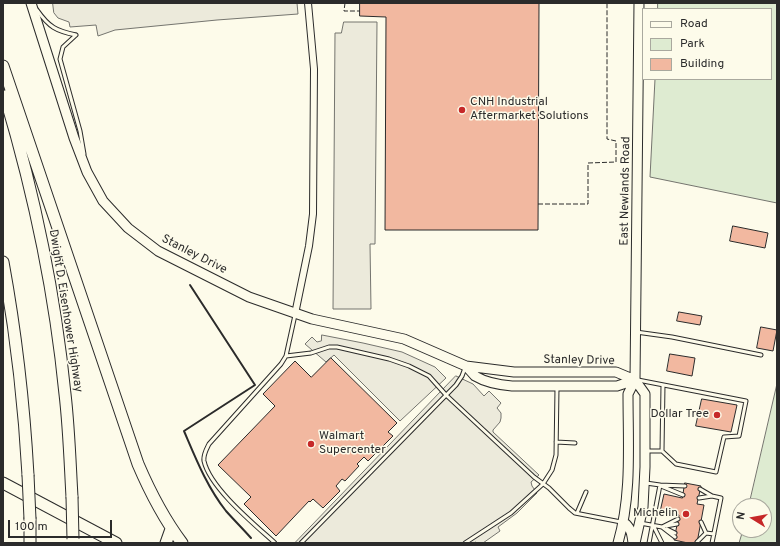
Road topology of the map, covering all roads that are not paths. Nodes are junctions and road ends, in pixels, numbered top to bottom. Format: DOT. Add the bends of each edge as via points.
graph roads {
  1 [pos="31,3"];
  2 [pos="308,3"];
  3 [pos="639,3"];
  4 [pos="3,66"];
  5 [pos="3,88"];
  6 [pos="87,172"];
  7 [pos="3,262"];
  8 [pos="295,314"];
  9 [pos="636,332"];
  10 [pos="286,356"];
  11 [pos="761,356"];
  12 [pos="466,366"];
  13 [pos="636,380"];
  14 [pos="663,385"];
  15 [pos="557,387"];
  16 [pos="446,395"];
  17 [pos="556,442"];
  18 [pos="575,443"];
  19 [pos="645,451"];
  20 [pos="662,451"];
  21 [pos="644,483"];
  22 [pos="3,484"];
  23 [pos="543,484"];
  24 [pos="660,486"];
  25 [pos="684,486"];
  26 [pos="700,489"];
  27 [pos="586,492"];
  28 [pos="683,494"];
  29 [pos="712,496"];
  30 [pos="699,498"];
  31 [pos="577,513"];
  32 [pos="678,519"];
  33 [pos="623,522"];
  34 [pos="701,522"];
  35 [pos="640,523"];
  36 [pos="677,524"];
  37 [pos="652,525"];
  38 [pos="662,527"];
  39 [pos="700,528"];
  40 [pos="171,529"];
  41 [pos="706,532"];
  42 [pos="714,534"];
  43 [pos="675,535"];
  44 [pos="698,537"];
  45 [pos="73,541"];
  46 [pos="697,542"];
  47 [pos="30,543"];
  48 [pos="116,543"];
  49 [pos="166,543"];
  50 [pos="182,543"];
  51 [pos="275,543"];
  52 [pos="301,543"];
  53 [pos="464,543"];
  54 [pos="618,543"];
  55 [pos="634,543"];
  56 [pos="649,543"];
  57 [pos="662,543"];
  58 [pos="712,543"];
  1 -- 6 [label="street, Stanley Drive"];
  1 -- 6 [label="lane" via="49,25 59,31 76,35 63,48 60,62 80,131"];
  2 -- 8 [label="street" via="314,62 313,214"];
  3 -- 9 [label="street, East Newlands Road"];
  4 -- 40 [label="highway" via="136,458"];
  5 -- 45 [label="highway, Dwight D. Eisenhower Highway, bridge" via="28,178 48,273 59,342 66,394"];
  6 -- 8 [label="street, Stanley Drive" via="103,201 128,228 158,251 249,297"];
  7 -- 47 [label="highway, bridge" via="18,350 24,409"];
  8 -- 10 [label="lane"];
  8 -- 12 [label="street, Stanley Drive" via="404,339"];
  9 -- 11 [label="lane"];
  9 -- 13 [label="street, East Newlands Road"];
  10 -- 16 [label="lane" via="311,353 329,346 389,359 429,376"];
  10 -- 51 [label="lane" via="204,452 207,469 217,485"];
  12 -- 13 [label="street, Stanley Drive" via="505,372 616,372"];
  12 -- 15 [label="street, Stanley Drive" via="475,376 496,384"];
  12 -- 16 [label="lane" via="459,380"];
  13 -- 14 [label="lane"];
  13 -- 15 [label="street, Stanley Drive" via="617,386"];
  13 -- 19 [label="street, East Newlands Road" via="645,394"];
  13 -- 33 [label="street, East Newlands Road" via="628,394 628,482"];
  14 -- 20 [label="lane"];
  14 -- 20 [label="lane" via="746,401 739,436 724,437 716,472 676,464"];
  15 -- 17 [label="lane"];
  16 -- 23 [label="lane"];
  16 -- 52 [label="lane"];
  17 -- 18 [label="lane"];
  17 -- 23 [label="lane" via="552,470"];
  19 -- 20 [label="lane"];
  19 -- 21 [label="street, East Newlands Road"];
  21 -- 24 [label="lane"];
  21 -- 35 [label="street, East Newlands Road"];
  22 -- 48 [label="highway"];
  23 -- 31 [label="lane"];
  23 -- 53 [label="lane" via="511,513"];
  24 -- 25 [label="lane"];
  24 -- 28 [label="lane"];
  24 -- 37 [label="lane"];
  26 -- 29 [label="lane"];
  27 -- 31 [label="lane"];
  29 -- 30 [label="lane"];
  29 -- 42 [label="lane" via="721,498"];
  31 -- 33 [label="lane"];
  32 -- 38 [label="lane"];
  33 -- 54 [label="street, East Newlands Road"];
  33 -- 55 [label="street" via="629,527"];
  34 -- 41 [label="lane"];
  35 -- 37 [label="lane"];
  35 -- 55 [label="street, East Newlands Road"];
  36 -- 38 [label="lane"];
  37 -- 38 [label="lane"];
  37 -- 56 [label="lane"];
  37 -- 57 [label="lane"];
  38 -- 43 [label="lane"];
  39 -- 41 [label="lane"];
  40 -- 49 [label="highway"];
  40 -- 50 [label="highway"];
  41 -- 42 [label="lane"];
  41 -- 44 [label="lane"];
  41 -- 46 [label="lane"];
  42 -- 58 [label="lane"];
}
